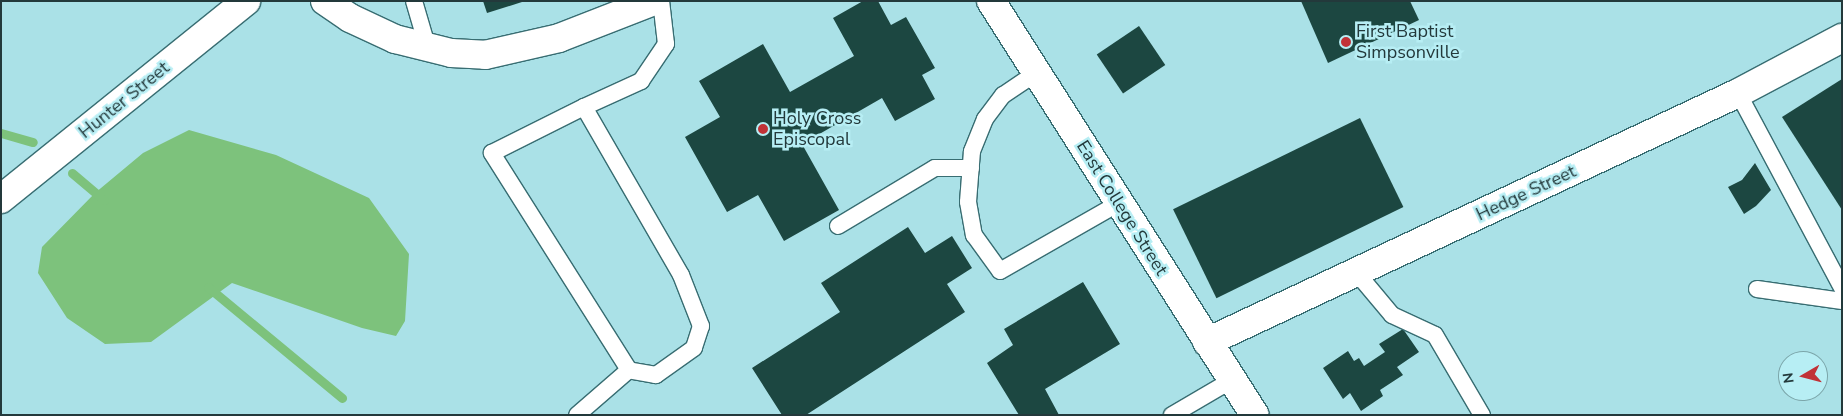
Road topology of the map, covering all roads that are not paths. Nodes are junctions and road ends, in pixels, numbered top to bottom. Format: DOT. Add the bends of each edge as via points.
graph roads {
  1 [pos="246,1"];
  2 [pos="325,1"];
  3 [pos="414,1"];
  4 [pos="654,1"];
  5 [pos="661,1"];
  6 [pos="991,1"];
  7 [pos="1842,38"];
  8 [pos="428,49"];
  9 [pos="1036,72"];
  10 [pos="1738,93"];
  11 [pos="584,107"];
  12 [pos="971,168"];
  13 [pos="1,199"];
  14 [pos="1119,203"];
  15 [pos="838,226"];
  16 [pos="1356,272"];
  17 [pos="1842,288"];
  18 [pos="1757,290"];
  19 [pos="1842,301"];
  20 [pos="1207,342"];
  21 [pos="628,370"];
  22 [pos="1232,380"];
  23 [pos="577,415"];
  24 [pos="1172,415"];
  25 [pos="1255,415"];
  26 [pos="1482,415"];
  1 -- 13 [label="street, Hunter Street"];
  2 -- 8 [label="street" via="350,18 395,39"];
  3 -- 8 [label="lane"];
  4 -- 8 [label="street" via="529,47 485,55"];
  5 -- 11 [label="lane" via="666,44 641,81"];
  6 -- 9 [label="street, East College Street"];
  7 -- 10 [label="street, Hedge Street"];
  9 -- 12 [label="lane" via="1002,95 985,119 972,151"];
  9 -- 14 [label="street, East College Street"];
  10 -- 16 [label="street, Hedge Street"];
  10 -- 17 [label="lane"];
  11 -- 21 [label="lane" via="681,275 701,326 694,348 656,375"];
  11 -- 21 [label="lane" via="492,153"];
  12 -- 14 [label="lane" via="968,202 974,235 1000,272"];
  12 -- 15 [label="lane" via="935,168"];
  14 -- 20 [label="street, East College Street"];
  16 -- 20 [label="street, Hedge Street"];
  16 -- 26 [label="lane" via="1392,316 1435,335"];
  18 -- 19 [label="lane"];
  20 -- 22 [label="street, East College Street"];
  21 -- 23 [label="lane"];
  22 -- 24 [label="lane"];
  22 -- 25 [label="street, East College Street"];
}
